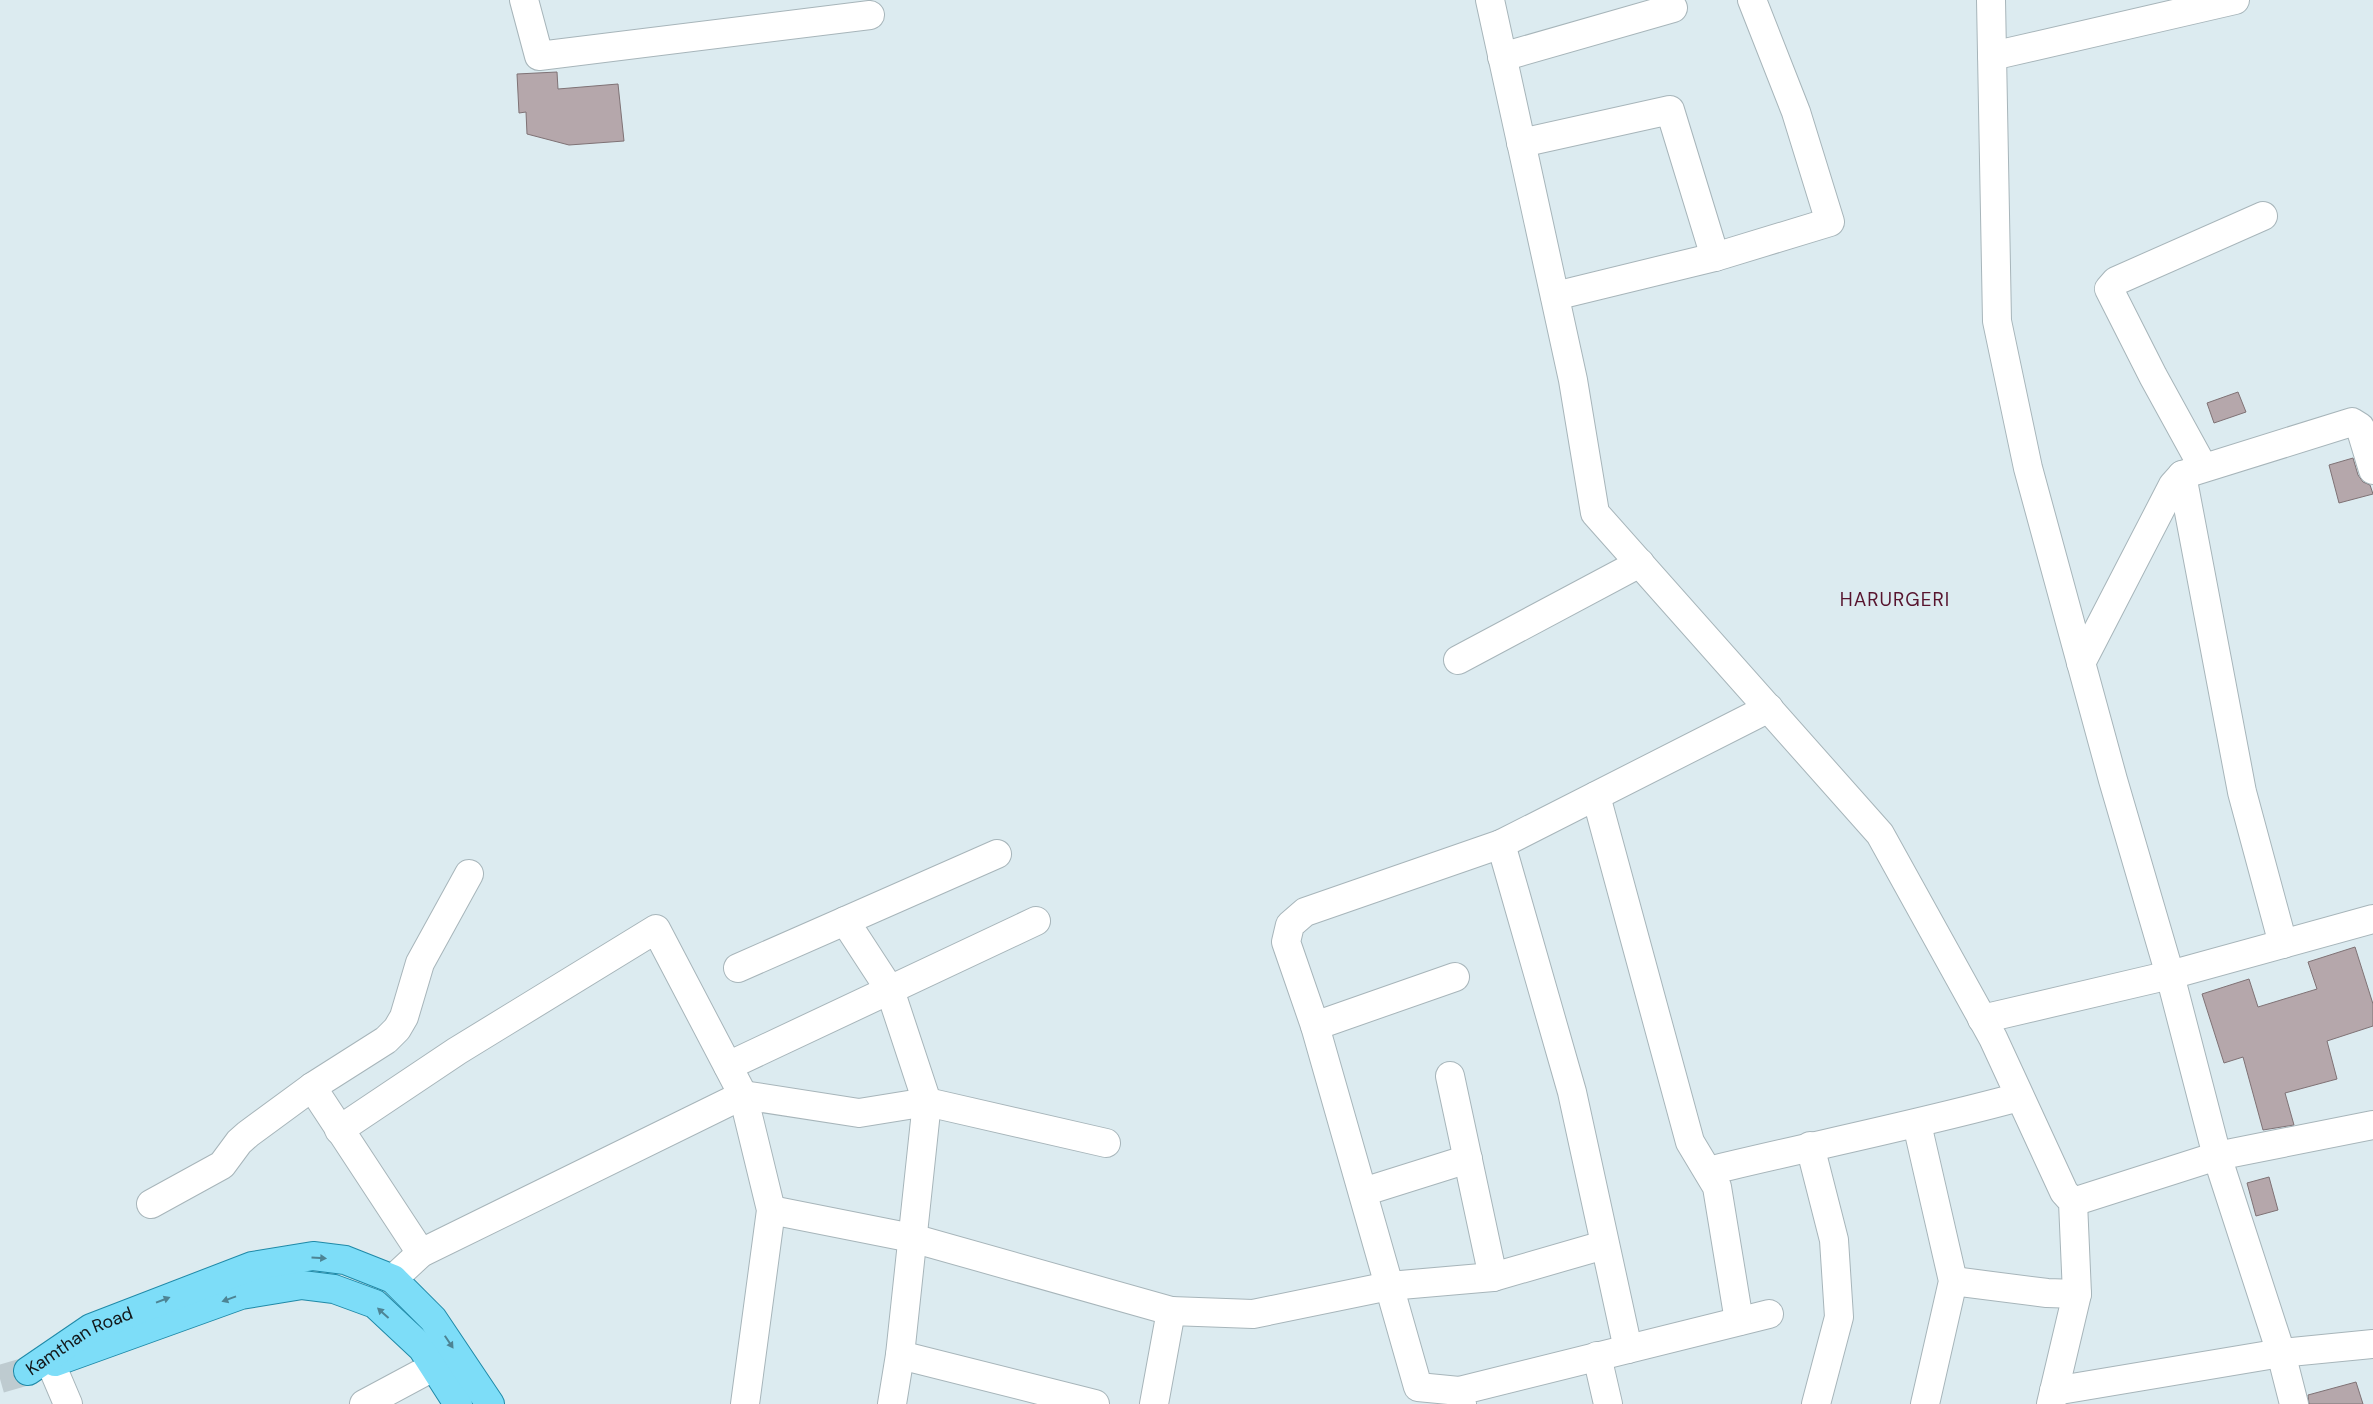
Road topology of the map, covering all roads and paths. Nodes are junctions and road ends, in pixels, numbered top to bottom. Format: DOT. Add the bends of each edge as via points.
graph roads {
  1 [pos="524,0"];
  2 [pos="1490,0"];
  3 [pos="1752,0"];
  4 [pos="1991,0"];
  5 [pos="2235,0"];
  6 [pos="1673,8"];
  7 [pos="870,14"];
  8 [pos="1992,56"];
  9 [pos="1502,57"];
  10 [pos="1521,143"];
  11 [pos="2263,216"];
  12 [pos="1715,257"];
  13 [pos="1555,296"];
  14 [pos="2373,470"];
  15 [pos="2192,471"];
  16 [pos="1640,563"];
  17 [pos="1458,660"];
  18 [pos="2082,663"];
  19 [pos="1769,708"];
  20 [pos="1596,796"];
  21 [pos="1501,844"];
  22 [pos="997,854"];
  23 [pos="469,874"];
  24 [pos="2373,919"];
  25 [pos="1036,920"];
  26 [pos="845,921"];
  27 [pos="2283,944"];
  28 [pos="738,968"];
  29 [pos="2170,975"];
  30 [pos="1455,977"];
  31 [pos="890,990"];
  32 [pos="1982,1020"];
  33 [pos="1316,1026"];
  34 [pos="728,1066"];
  35 [pos="1450,1076"];
  36 [pos="312,1087"];
  37 [pos="743,1095"];
  38 [pos="2019,1097"];
  39 [pos="927,1102"];
  40 [pos="1917,1124"];
  41 [pos="2373,1125"];
  42 [pos="339,1130"];
  43 [pos="1106,1143"];
  44 [pos="1810,1146"];
  45 [pos="2217,1156"];
  46 [pos="1468,1159"];
  47 [pos="1708,1172"];
  48 [pos="1363,1192"];
  49 [pos="2073,1202"];
  50 [pos="151,1204"];
  51 [pos="771,1210"];
  52 [pos="912,1238"];
  53 [pos="1604,1245"];
  54 [pos="421,1252"];
  55 [pos="1493,1277"];
  56 [pos="393,1279"];
  57 [pos="1953,1281"];
  58 [pos="1389,1286"];
  59 [pos="2077,1294"];
  60 [pos="424,1310"];
  61 [pos="1171,1311"];
  62 [pos="1769,1314"];
  63 [pos="1739,1321"];
  64 [pos="403,1331"];
  65 [pos="2373,1344"];
  66 [pos="1628,1349"];
  67 [pos="2281,1353"];
  68 [pos="900,1355"];
  69 [pos="1597,1356"];
  70 [pos="50,1364"];
  71 [pos="435,1366"];
  72 [pos="1461,1397"];
  73 [pos="2053,1397"];
  74 [pos="68,1404"];
  75 [pos="364,1404"];
  76 [pos="458,1404"];
  77 [pos="490,1404"];
  78 [pos="745,1404"];
  79 [pos="892,1404"];
  80 [pos="1095,1404"];
  81 [pos="1154,1404"];
  82 [pos="1608,1404"];
  83 [pos="1816,1404"];
  84 [pos="1925,1404"];
  85 [pos="2294,1404"];
  1 -- 7 [label="street" via="539,56"];
  2 -- 9 [label="street"];
  3 -- 12 [label="street" via="1796,112 1830,222"];
  4 -- 8 [label="street"];
  5 -- 8 [label="street"];
  6 -- 9 [label="street"];
  8 -- 18 [label="street" via="1998,321 2028,468"];
  9 -- 10 [label="street"];
  10 -- 12 [label="street" via="1670,110"];
  10 -- 13 [label="street"];
  11 -- 15 [label="street" via="2116,281 2109,289 2156,383"];
  12 -- 13 [label="street"];
  13 -- 16 [label="street" via="1595,513"];
  14 -- 15 [label="street" via="2360,427 2352,422"];
  15 -- 18 [label="street" via="2173,485"];
  15 -- 27 [label="street" via="2242,792"];
  16 -- 17 [label="street"];
  16 -- 19 [label="street"];
  18 -- 29 [label="street"];
  19 -- 20 [label="street"];
  19 -- 32 [label="street" via="1880,834"];
  20 -- 21 [label="street"];
  20 -- 47 [label="street" via="1690,1142"];
  21 -- 33 [label="street" via="1305,912 1290,925 1286,942"];
  21 -- 53 [label="street" via="1572,1092"];
  22 -- 26 [label="street"];
  23 -- 36 [label="street" via="420,963 397,1030"];
  24 -- 27 [label="street"];
  25 -- 31 [label="street"];
  26 -- 28 [label="street"];
  26 -- 31 [label="street"];
  27 -- 29 [label="street"];
  29 -- 32 [label="street"];
  29 -- 45 [label="street"];
  30 -- 33 [label="street"];
  31 -- 34 [label="street"];
  31 -- 39 [label="street"];
  32 -- 38 [label="street"];
  33 -- 48 [label="street"];
  34 -- 37 [label="street"];
  34 -- 42 [label="street" via="656,929 457,1051"];
  35 -- 46 [label="street"];
  36 -- 42 [label="street"];
  36 -- 50 [label="street" via="239,1142 222,1165"];
  37 -- 39 [label="street" via="859,1113"];
  37 -- 51 [label="street"];
  37 -- 54 [label="street"];
  38 -- 40 [label="street"];
  38 -- 49 [label="street" via="2064,1192"];
  39 -- 43 [label="street"];
  39 -- 52 [label="street"];
  40 -- 44 [label="street"];
  40 -- 57 [label="street"];
  41 -- 45 [label="street"];
  42 -- 54 [label="street"];
  44 -- 47 [label="street"];
  44 -- 83 [label="street" via="1834,1240 1839,1317"];
  45 -- 49 [label="street"];
  45 -- 67 [label="street"];
  46 -- 48 [label="street"];
  46 -- 55 [label="street"];
  47 -- 63 [label="street" via="1717,1186"];
  48 -- 58 [label="street"];
  49 -- 59 [label="street"];
  51 -- 52 [label="street"];
  51 -- 78 [label="street"];
  52 -- 61 [label="street"];
  52 -- 68 [label="street"];
  53 -- 55 [label="street"];
  53 -- 66 [label="street"];
  54 -- 56 [label="street"];
  55 -- 58 [label="street"];
  56 -- 60 [label="main road, Kamthan Road"];
  70 -- 56 [label="main road, Kamthan Road, one-way" via="28,1371 91,1328 252,1266 313,1256 345,1260"];
  57 -- 59 [label="street"];
  57 -- 84 [label="street"];
  58 -- 61 [label="street" via="1253,1314"];
  58 -- 72 [label="street" via="1418,1387"];
  59 -- 73 [label="street"];
  60 -- 64 [label="main road"];
  60 -- 77 [label="main road, Kamthan Road, one-way"];
  61 -- 81 [label="street"];
  62 -- 63 [label="street"];
  63 -- 66 [label="street"];
  64 -- 70 [label="main road, Kamthan Road, one-way" via="374,1304 334,1289 302,1285 241,1295"];
  64 -- 71 [label="main road, Kamthan Road" via="422,1348"];
  65 -- 67 [label="street"];
  66 -- 69 [label="street"];
  67 -- 73 [label="street"];
  67 -- 85 [label="street"];
  68 -- 79 [label="street"];
  68 -- 80 [label="street"];
  69 -- 72 [label="street"];
  69 -- 82 [label="street"];
  70 -- 74 [label="street"];
  71 -- 75 [label="street"];
  71 -- 76 [label="main road, Kamthan Road"];
}
